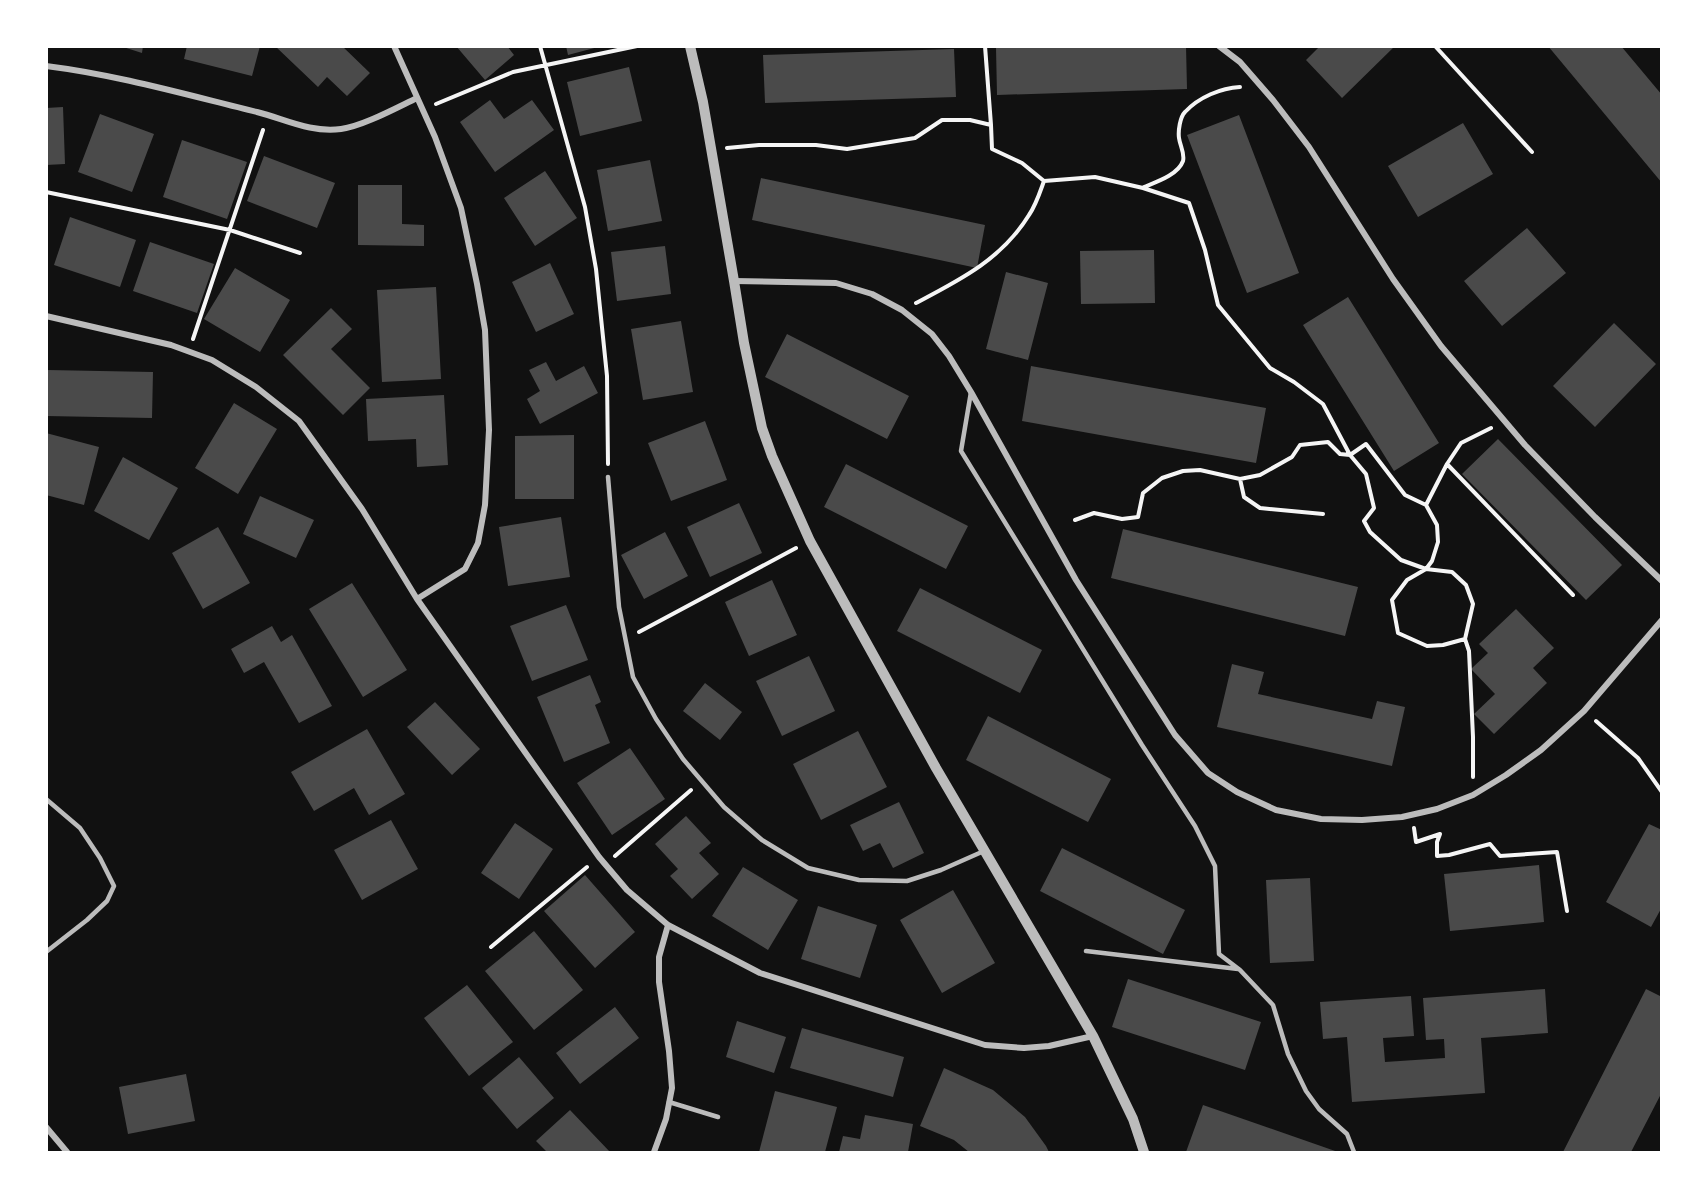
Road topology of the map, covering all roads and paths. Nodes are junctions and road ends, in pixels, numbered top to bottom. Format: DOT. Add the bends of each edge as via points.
graph roads {
  1 [pos="394,46"];
  2 [pos="540,46"];
  3 [pos="637,46"];
  4 [pos="690,46"];
  5 [pos="986,46"];
  6 [pos="1219,46"];
  7 [pos="1435,46"];
  8 [pos="545,65"];
  9 [pos="46,66"];
  10 [pos="1240,87"];
  11 [pos="417,99"];
  12 [pos="422,110"];
  13 [pos="268,115"];
  14 [pos="991,125"];
  15 [pos="711,150"];
  16 [pos="1532,152"];
  17 [pos="1044,181"];
  18 [pos="1143,188"];
  19 [pos="46,192"];
  20 [pos="230,230"];
  21 [pos="300,253"];
  22 [pos="735,281"];
  23 [pos="902,310"];
  24 [pos="46,316"];
  25 [pos="189,351"];
  26 [pos="971,392"];
  27 [pos="1506,422"];
  28 [pos="1350,455"];
  29 [pos="1447,464"];
  30 [pos="608,477"];
  31 [pos="1240,479"];
  32 [pos="1426,506"];
  33 [pos="1323,514"];
  34 [pos="1075,519"];
  35 [pos="810,541"];
  36 [pos="1426,569"];
  37 [pos="1662,581"];
  38 [pos="1573,595"];
  39 [pos="417,599"];
  40 [pos="1662,620"];
  41 [pos="625,639"];
  42 [pos="1465,639"];
  43 [pos="1584,711"];
  44 [pos="702,781"];
  45 [pos="1662,792"];
  46 [pos="1473,795"];
  47 [pos="46,799"];
  48 [pos="1416,842"];
  49 [pos="986,850"];
  50 [pos="599,857"];
  51 [pos="605,864"];
  52 [pos="1567,911"];
  53 [pos="668,925"];
  54 [pos="491,947"];
  55 [pos="1086,951"];
  56 [pos="46,952"];
  57 [pos="1240,970"];
  58 [pos="1093,1036"];
  59 [pos="669,1102"];
  60 [pos="718,1117"];
  61 [pos="46,1127"];
  62 [pos="67,1152"];
  63 [pos="654,1152"];
  64 [pos="1144,1152"];
  65 [pos="1354,1152"];
  1 -- 11 [label="street"];
  2 -- 8 [label="path"];
  3 -- 8 [label="path"];
  4 -- 15 [label="street"];
  5 -- 14 [label="path"];
  6 -- 27 [label="street" via="1240,62 1309,147 1393,279 1441,346"];
  7 -- 16 [label="path"];
  8 -- 12 [label="path" via="513,72"];
  8 -- 30 [label="path" via="585,207 596,270 607,376"];
  9 -- 13 [label="street" via="162,88"];
  10 -- 18 [label="path" via="1206,97 1183,113 1179,127 1182,162 1173,173"];
  11 -- 12 [label="street"];
  11 -- 13 [label="street" via="344,129 321,130"];
  12 -- 39 [label="street" via="461,208 477,284 484,330 489,430 485,505 478,543 465,569"];
  13 -- 20 [label="path"];
  14 -- 15 [label="path" via="942,120 915,138 847,149 759,145"];
  14 -- 17 [label="path" via="992,149"];
  15 -- 22 [label="street"];
  17 -- 18 [label="path" via="1095,177"];
  17 -- 23 [label="path" via="1030,214 1002,250 961,279"];
  18 -- 28 [label="path" via="1189,203 1218,305 1270,368 1323,404"];
  19 -- 20 [label="path"];
  20 -- 21 [label="path"];
  20 -- 25 [label="path"];
  22 -- 23 [label="street" via="836,283 872,294"];
  22 -- 35 [label="street" via="762,428"];
  23 -- 26 [label="street" via="932,334"];
  24 -- 25 [label="street"];
  25 -- 39 [label="street" via="256,387 299,421 363,509"];
  26 -- 46 [label="street" via="1076,580 1175,735 1208,773 1276,810 1321,819 1401,817"];
  26 -- 57 [label="lane" via="961,451 1195,826 1215,866 1219,954"];
  27 -- 29 [label="path" via="1461,443"];
  27 -- 37 [label="street" via="1594,517"];
  28 -- 31 [label="path" via="1340,454 1328,442 1300,445 1292,458 1260,475"];
  28 -- 32 [label="path" via="1366,444 1406,495"];
  28 -- 36 [label="path" via="1366,474 1374,508 1364,521 1370,532 1401,560"];
  29 -- 32 [label="path"];
  29 -- 38 [label="path"];
  30 -- 41 [label="lane"];
  31 -- 33 [label="path" via="1244,497 1260,508"];
  31 -- 34 [label="path" via="1200,470 1183,471 1162,478 1143,493 1138,517 1122,519 1094,513"];
  32 -- 36 [label="path" via="1437,525 1438,542"];
  35 -- 41 [label="path"];
  35 -- 49 [label="street"];
  36 -- 42 [label="path" via="1452,572 1467,585 1473,604"];
  36 -- 42 [label="path" via="1407,580 1392,600 1398,633 1427,646"];
  39 -- 50 [label="street"];
  40 -- 43 [label="street"];
  41 -- 44 [label="lane" via="633,677 656,719"];
  42 -- 46 [label="path" via="1469,651"];
  43 -- 45 [label="path" via="1638,758"];
  43 -- 46 [label="street" via="1541,750"];
  44 -- 49 [label="lane" via="724,807 762,840 808,868 859,880 907,881"];
  44 -- 51 [label="path"];
  47 -- 56 [label="lane" via="80,828 114,886 107,901"];
  48 -- 52 [label="path" via="1440,834 1437,856 1490,844 1500,856 1557,852"];
  49 -- 58 [label="street"];
  50 -- 51 [label="street"];
  50 -- 54 [label="path"];
  51 -- 53 [label="street" via="627,890"];
  53 -- 58 [label="street" via="760,973 986,1045 1049,1046"];
  53 -- 59 [label="street" via="659,957 659,982 669,1051"];
  55 -- 57 [label="lane"];
  57 -- 65 [label="lane" via="1273,1005 1288,1054 1306,1091 1318,1109 1347,1134"];
  58 -- 64 [label="street" via="1133,1119"];
  59 -- 60 [label="lane"];
  59 -- 63 [label="street"];
  61 -- 62 [label="street"];
}
